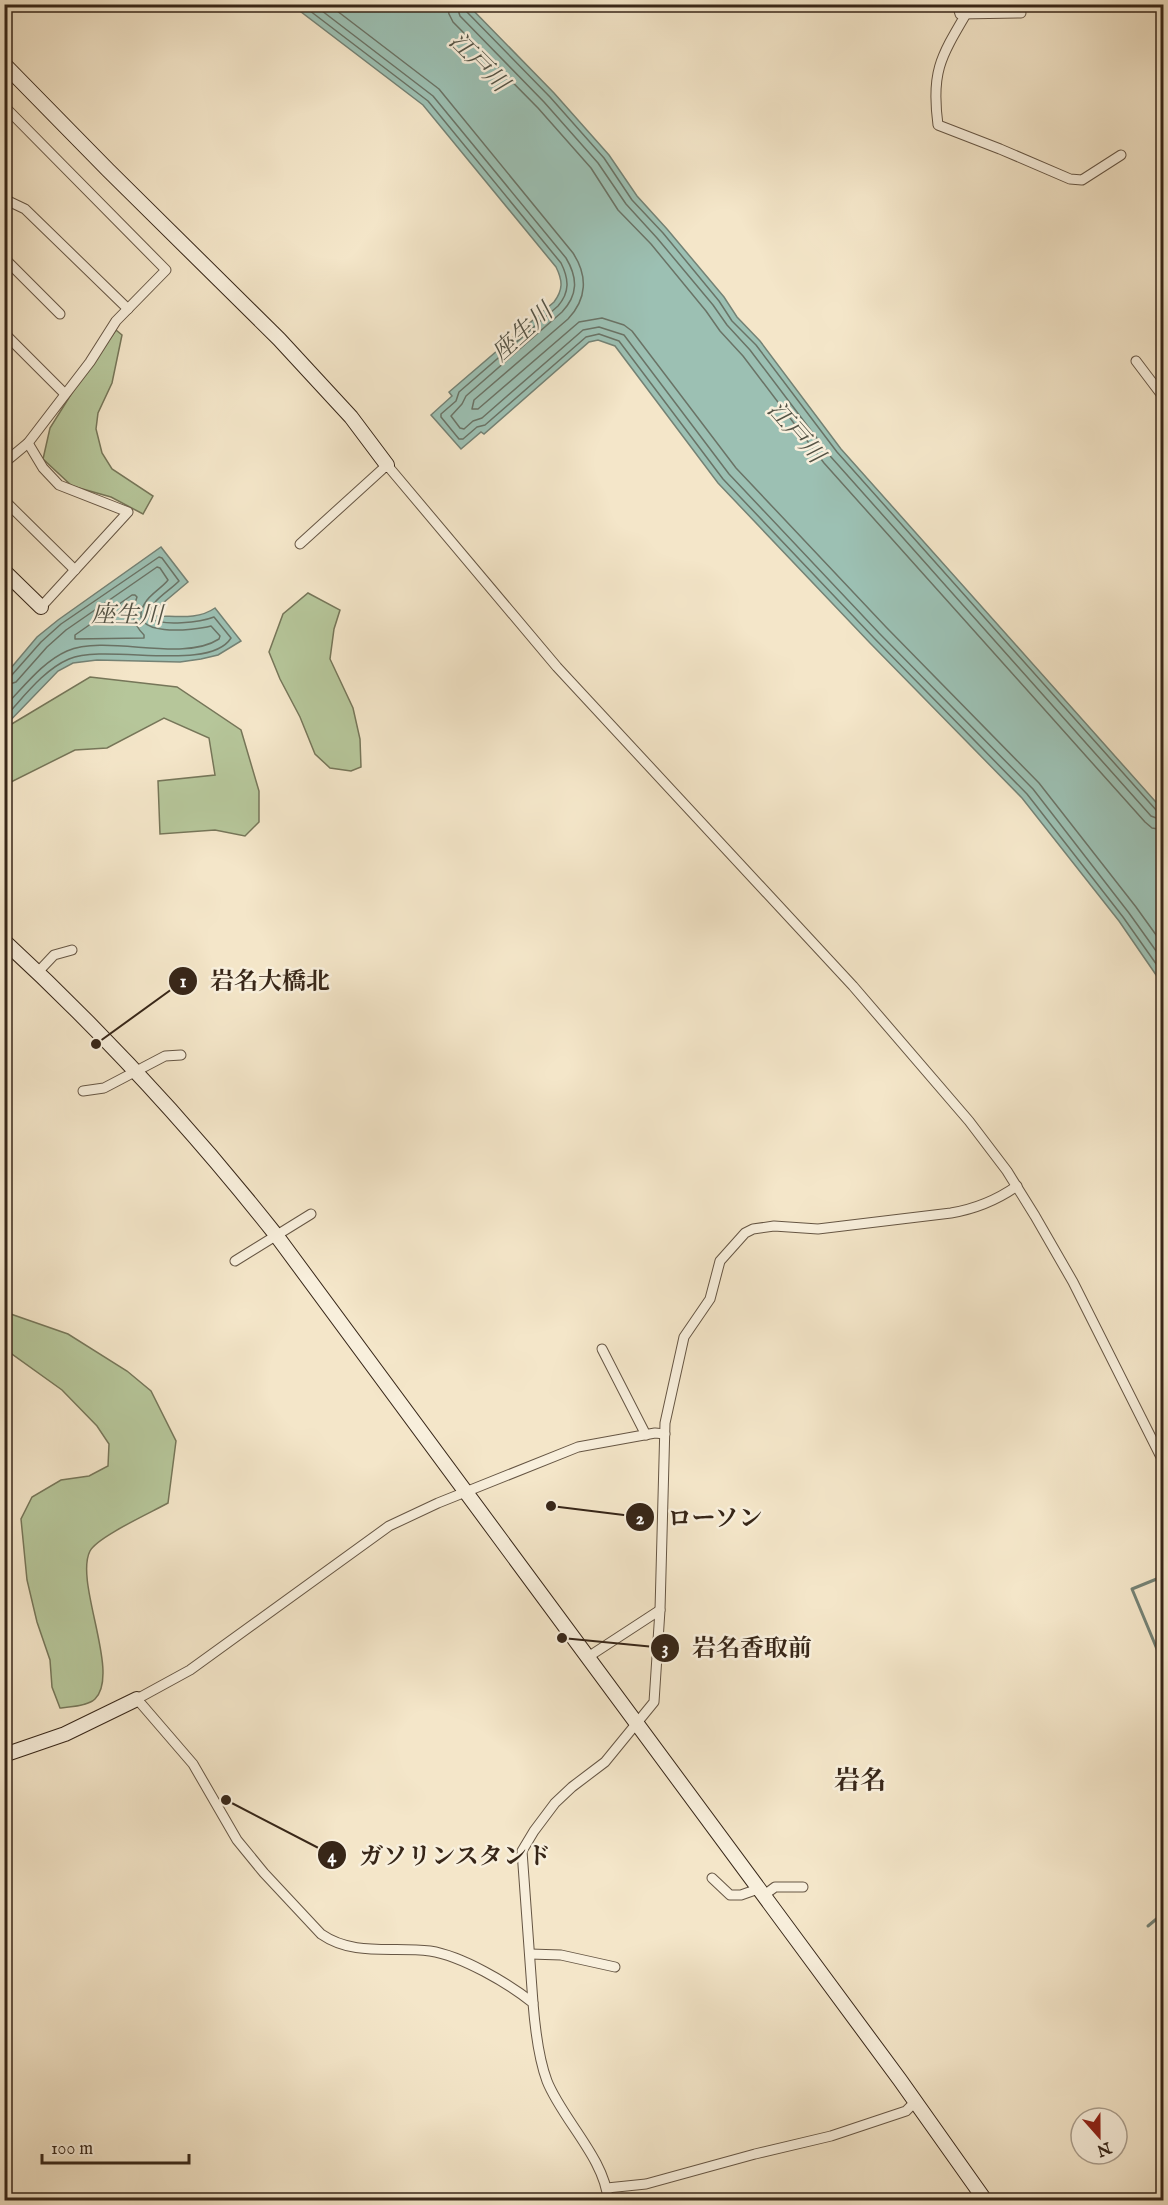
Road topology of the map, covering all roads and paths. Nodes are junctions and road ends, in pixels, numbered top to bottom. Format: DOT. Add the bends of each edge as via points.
graph roads {
  1 [pos="957,4"];
  2 [pos="1021,13"];
  3 [pos="966,14"];
  4 [pos="4,64"];
  5 [pos="6,110"];
  6 [pos="937,118"];
  7 [pos="930,126"];
  8 [pos="1121,155"];
  9 [pos="4,199"];
  10 [pos="4,258"];
  11 [pos="128,309"];
  12 [pos="60,314"];
  13 [pos="4,333"];
  14 [pos="1136,361"];
  15 [pos="65,394"];
  16 [pos="1164,398"];
  17 [pos="28,444"];
  18 [pos="4,463"];
  19 [pos="387,465"];
  20 [pos="4,500"];
  21 [pos="300,544"];
  22 [pos="75,570"];
  23 [pos="4,571"];
  24 [pos="41,607"];
  25 [pos="5,942"];
  26 [pos="72,950"];
  27 [pos="38,972"];
  28 [pos="181,1055"];
  29 [pos="137,1070"];
  30 [pos="83,1091"];
  31 [pos="1017,1186"];
  32 [pos="312,1214"];
  33 [pos="276,1234"];
  34 [pos="235,1261"];
  35 [pos="602,1349"];
  36 [pos="665,1434"];
  37 [pos="646,1435"];
  38 [pos="1164,1462"];
  39 [pos="466,1492"];
  40 [pos="660,1610"];
  41 [pos="588,1657"];
  42 [pos="137,1699"];
  43 [pos="637,1723"];
  44 [pos="4,1755"];
  45 [pos="712,1878"];
  46 [pos="803,1887"];
  47 [pos="760,1892"];
  48 [pos="530,1954"];
  49 [pos="615,1967"];
  50 [pos="533,2003"];
  51 [pos="915,2103"];
  52 [pos="607,2188"];
  53 [pos="608,2200"];
  54 [pos="985,2200"];
  1 -- 3 [label="street" via="960,14"];
  2 -- 3 [label="street"];
  3 -- 6 [label="street" via="942,58 935,88"];
  4 -- 19 [label="street" via="279,339 351,417"];
  5 -- 11 [label="street" via="166,270"];
  6 -- 7 [label="street"];
  6 -- 8 [label="street" via="938,125 1070,180 1082,180"];
  9 -- 11 [label="street" via="25,209"];
  10 -- 12 [label="street"];
  11 -- 15 [label="street"];
  13 -- 15 [label="street"];
  14 -- 16 [label="street"];
  15 -- 17 [label="street"];
  17 -- 18 [label="street"];
  17 -- 22 [label="street" via="51,480 128,512"];
  19 -- 21 [label="street"];
  19 -- 31 [label="street" via="557,667 902,1042 969,1121"];
  20 -- 22 [label="street"];
  22 -- 24 [label="street"];
  23 -- 24 [label="street"];
  25 -- 27 [label="street"];
  26 -- 27 [label="street" via="54,955"];
  27 -- 29 [label="street"];
  28 -- 29 [label="street" via="165,1056"];
  29 -- 30 [label="street" via="104,1088"];
  29 -- 33 [label="street"];
  31 -- 36 [label="street" via="964,1211 818,1229 763,1227 746,1233 720,1262 710,1299 684,1337"];
  31 -- 38 [label="street" via="1072,1282"];
  32 -- 33 [label="street"];
  33 -- 34 [label="street"];
  33 -- 39 [label="street"];
  35 -- 37 [label="street"];
  36 -- 37 [label="street"];
  36 -- 40 [label="street"];
  37 -- 39 [label="street" via="578,1447"];
  39 -- 41 [label="street"];
  39 -- 42 [label="street" via="389,1526 190,1670"];
  40 -- 41 [label="street"];
  40 -- 43 [label="street" via="656,1694"];
  41 -- 43 [label="street"];
  42 -- 44 [label="street" via="66,1734"];
  42 -- 50 [label="street" via="193,1764 237,1840 321,1934 332,1942 361,1949 429,1951 452,1957 513,1988"];
  43 -- 47 [label="street"];
  43 -- 48 [label="street" via="605,1762 555,1803 522,1851"];
  45 -- 47 [label="street" via="730,1895"];
  46 -- 47 [label="street" via="776,1887"];
  47 -- 51 [label="street"];
  48 -- 49 [label="street" via="561,1955"];
  48 -- 50 [label="street"];
  50 -- 52 [label="street" via="547,2081"];
  51 -- 52 [label="street" via="906,2111 831,2136 646,2184"];
  51 -- 54 [label="street"];
  52 -- 53 [label="street"];
}
